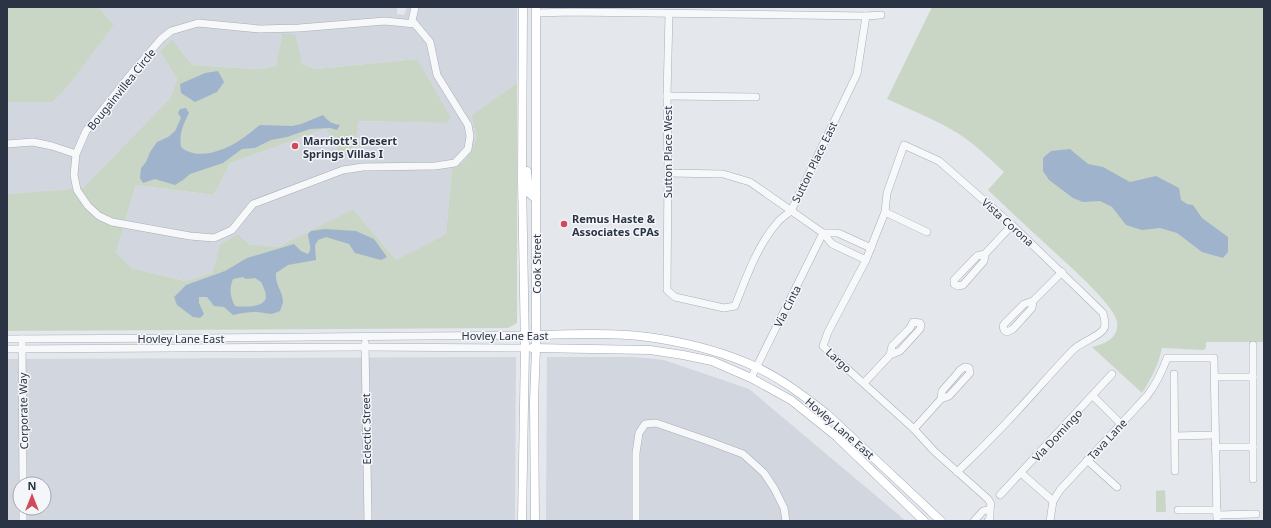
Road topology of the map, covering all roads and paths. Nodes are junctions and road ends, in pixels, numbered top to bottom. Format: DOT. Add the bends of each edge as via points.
graph roads {
  1 [pos="415,7"];
  2 [pos="523,7"];
  3 [pos="535,9"];
  4 [pos="669,14"];
  5 [pos="881,15"];
  6 [pos="866,16"];
  7 [pos="415,24"];
  8 [pos="667,96"];
  9 [pos="756,97"];
  10 [pos="523,112"];
  11 [pos="7,144"];
  12 [pos="904,145"];
  13 [pos="76,154"];
  14 [pos="668,173"];
  15 [pos="536,199"];
  16 [pos="791,210"];
  17 [pos="885,212"];
  18 [pos="1012,225"];
  19 [pos="927,232"];
  20 [pos="823,233"];
  21 [pos="871,248"];
  22 [pos="985,254"];
  23 [pos="866,260"];
  24 [pos="1062,272"];
  25 [pos="675,297"];
  26 [pos="1033,301"];
  27 [pos="524,335"];
  28 [pos="536,335"];
  29 [pos="365,336"];
  30 [pos="329,337"];
  31 [pos="7,338"];
  32 [pos="22,338"];
  33 [pos="196,338"];
  34 [pos="1253,345"];
  35 [pos="294,347"];
  36 [pos="365,347"];
  37 [pos="153,348"];
  38 [pos="525,348"];
  39 [pos="536,348"];
  40 [pos="7,349"];
  41 [pos="22,349"];
  42 [pos="890,355"];
  43 [pos="756,367"];
  44 [pos="1112,374"];
  45 [pos="1174,374"];
  46 [pos="1215,377"];
  47 [pos="1253,377"];
  48 [pos="751,378"];
  49 [pos="864,383"];
  50 [pos="1093,396"];
  51 [pos="941,399"];
  52 [pos="1121,424"];
  53 [pos="914,429"];
  54 [pos="1215,435"];
  55 [pos="1175,436"];
  56 [pos="1216,447"];
  57 [pos="1253,447"];
  58 [pos="1087,460"];
  59 [pos="1175,471"];
  60 [pos="958,472"];
  61 [pos="1021,473"];
  62 [pos="23,476"];
  63 [pos="1253,479"];
  64 [pos="1117,487"];
  65 [pos="1000,495"];
  66 [pos="1054,501"];
  67 [pos="990,509"];
  68 [pos="1178,510"];
  69 [pos="1256,514"];
  70 [pos="1217,515"];
  71 [pos="522,520"];
  72 [pos="368,521"];
  73 [pos="535,521"];
  74 [pos="636,521"];
  75 [pos="786,521"];
  76 [pos="924,521"];
  77 [pos="941,521"];
  78 [pos="974,521"];
  79 [pos="988,521"];
  80 [pos="1050,521"];
  1 -- 7 [label="street" via="412,21"];
  2 -- 10 [label="main road, Cook Street"];
  3 -- 4 [label="street"];
  3 -- 15 [label="main road, Cook Street"];
  4 -- 6 [label="street"];
  4 -- 8 [label="street, Sutton Place West"];
  5 -- 6 [label="street"];
  6 -- 16 [label="street, Sutton Place East" via="857,74"];
  7 -- 13 [label="street, Bougainvillea Circle" via="385,21 260,29 198,23 170,31 131,74 86,131"];
  7 -- 13 [label="street, Bougainvillea Circle" via="430,42 437,74 468,125 468,149 455,163 343,170 253,204 232,230 214,238 112,222 99,216 77,190 74,175"];
  8 -- 9 [label="street"];
  8 -- 14 [label="street, Sutton Place West"];
  10 -- 15 [label="main road" via="527,136 528,188 529,193"];
  10 -- 27 [label="main road, Cook Street"];
  11 -- 13 [label="street" via="33,142"];
  12 -- 17 [label="street, Largo" via="887,193"];
  12 -- 18 [label="street, Vista Corona" via="939,161"];
  14 -- 16 [label="street" via="723,174 750,182"];
  14 -- 25 [label="street, Sutton Place West" via="667,290"];
  15 -- 28 [label="main road, Cook Street"];
  16 -- 20 [label="street"];
  16 -- 25 [label="street, Sutton Place East" via="777,223 763,244 735,306 724,308"];
  17 -- 19 [label="street"];
  17 -- 21 [label="street, Largo"];
  18 -- 22 [label="street"];
  18 -- 24 [label="street, Vista Corona"];
  20 -- 21 [label="street" via="838,233"];
  20 -- 23 [label="street" via="832,244"];
  20 -- 43 [label="street, Via Cinta"];
  21 -- 23 [label="street, Largo"];
  22 -- 22 [label="street" via="977,256 954,280 954,284 963,285 984,261"];
  23 -- 49 [label="street, Largo" via="823,346"];
  24 -- 26 [label="street"];
  24 -- 60 [label="street, Vista Corona" via="1103,313 1105,327 1100,333 1078,346 1052,371"];
  26 -- 26 [label="street" via="1024,304 1005,323 1004,330 1007,332 1013,329 1032,308"];
  27 -- 28 [label="main road, Hovley Lane East"];
  27 -- 29 [label="street, Hovley Lane East"];
  27 -- 38 [label="main road, Cook Street"];
  28 -- 39 [label="main road, Cook Street"];
  28 -- 43 [label="main road, Hovley Lane East" via="625,335 660,338 700,347"];
  29 -- 30 [label="street, Hovley Lane East"];
  29 -- 36 [label="street, Eclectic Street"];
  30 -- 33 [label="street, Hovley Lane East"];
  30 -- 35 [label="street" via="301,342"];
  31 -- 32 [label="street, Hovley Lane East"];
  32 -- 33 [label="street, Hovley Lane East"];
  32 -- 41 [label="street, Corporate Way"];
  33 -- 37 [label="street" via="158,343"];
  34 -- 47 [label="street"];
  35 -- 36 [label="street, Hovley Lane East"];
  35 -- 37 [label="street, Hovley Lane East"];
  36 -- 38 [label="street, Hovley Lane East"];
  36 -- 72 [label="street, Eclectic Street"];
  37 -- 41 [label="street, Hovley Lane East"];
  38 -- 39 [label="main road, Hovley Lane East"];
  38 -- 71 [label="main road, Cook Street"];
  39 -- 48 [label="main road, Hovley Lane East" via="650,350 712,361"];
  39 -- 73 [label="main road, Cook Street"];
  40 -- 41 [label="street, Hovley Lane East"];
  41 -- 62 [label="street, Corporate Way"];
  42 -- 42 [label="street" via="900,351 920,329 920,322 913,322 892,346"];
  42 -- 49 [label="street"];
  43 -- 48 [label="street, Via Cinta"];
  43 -- 77 [label="main road, Hovley Lane East" via="827,414"];
  44 -- 50 [label="street, Via Domingo"];
  45 -- 55 [label="street"];
  46 -- 47 [label="street"];
  46 -- 52 [label="street, Tava Lane" via="1214,358 1167,358 1155,386"];
  46 -- 54 [label="street"];
  47 -- 57 [label="street"];
  48 -- 76 [label="main road, Hovley Lane East" via="791,400 837,437"];
  49 -- 53 [label="street, Largo"];
  50 -- 52 [label="street"];
  50 -- 61 [label="street, Via Domingo"];
  51 -- 51 [label="street" via="949,396 965,379 970,373 969,368 960,370 942,392"];
  51 -- 53 [label="street"];
  52 -- 58 [label="street, Tava Lane"];
  53 -- 60 [label="street, Largo"];
  54 -- 55 [label="street"];
  54 -- 56 [label="street"];
  55 -- 59 [label="street"];
  56 -- 57 [label="street"];
  56 -- 70 [label="street"];
  57 -- 63 [label="street"];
  58 -- 64 [label="street"];
  58 -- 66 [label="street, Tava Lane" via="1060,490"];
  60 -- 67 [label="street, Largo" via="988,499"];
  61 -- 65 [label="street, Via Domingo"];
  61 -- 66 [label="street"];
  66 -- 80 [label="street, Tava Lane"];
  67 -- 78 [label="street" via="983,511"];
  67 -- 79 [label="street"];
  68 -- 70 [label="street"];
  69 -- 70 [label="street"];
  74 -- 75 [label="street" via="636,453 639,433 645,424 656,424 743,454 764,473 774,488 784,508"];
}
